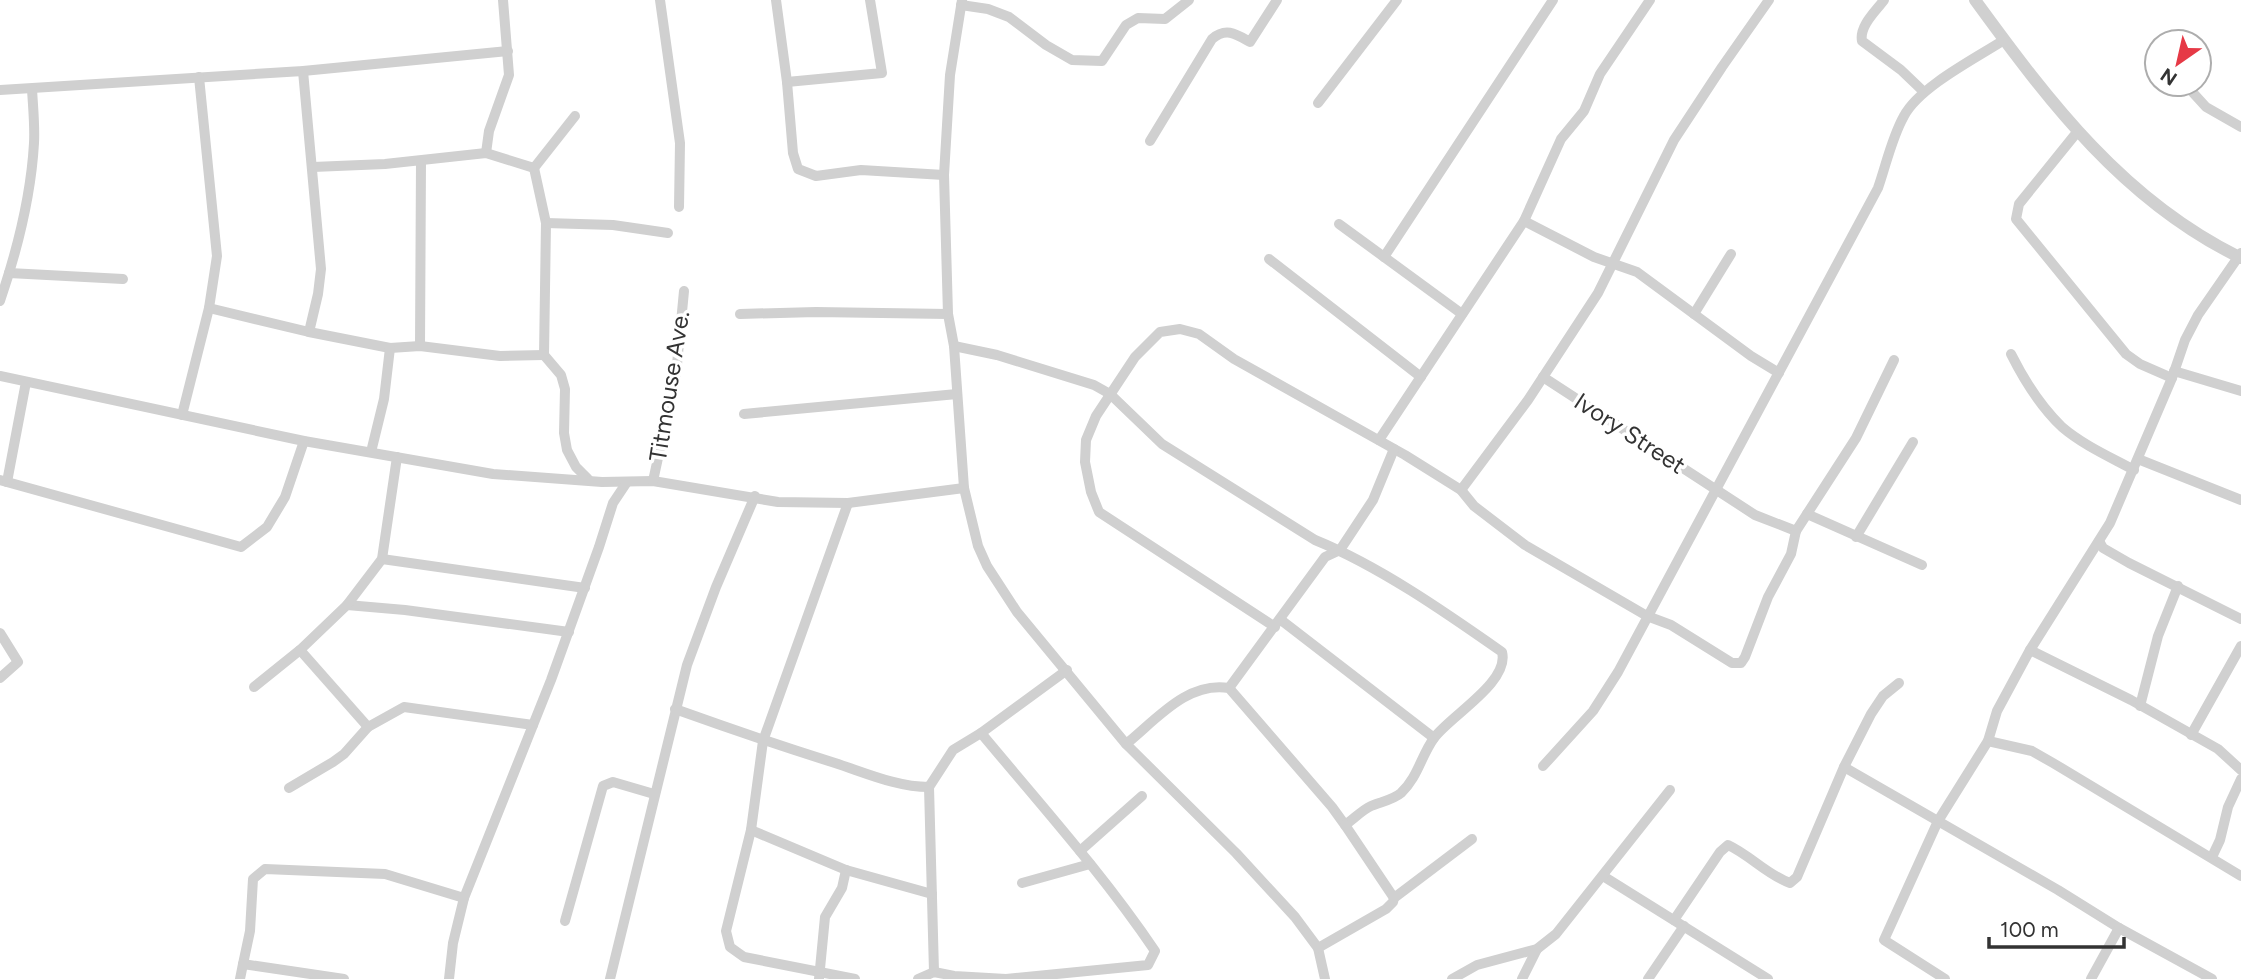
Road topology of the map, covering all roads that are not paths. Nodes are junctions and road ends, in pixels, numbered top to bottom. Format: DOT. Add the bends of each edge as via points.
graph roads {
  1 [pos="503,0"];
  2 [pos="660,0"];
  3 [pos="776,0"];
  4 [pos="870,0"];
  5 [pos="1189,0"];
  6 [pos="1277,0"];
  7 [pos="1397,0"];
  8 [pos="1553,0"];
  9 [pos="1650,0"];
  10 [pos="1769,0"];
  11 [pos="1884,0"];
  12 [pos="1975,0"];
  13 [pos="962,3"];
  14 [pos="2004,40"];
  15 [pos="508,51"];
  16 [pos="303,71"];
  17 [pos="199,77"];
  18 [pos="787,82"];
  19 [pos="32,89"];
  20 [pos="0,90"];
  21 [pos="1924,92"];
  22 [pos="2198,98"];
  23 [pos="1318,103"];
  24 [pos="575,116"];
  25 [pos="2241,127"];
  26 [pos="2078,131"];
  27 [pos="1150,141"];
  28 [pos="486,153"];
  29 [pos="421,161"];
  30 [pos="313,167"];
  31 [pos="534,168"];
  32 [pos="944,175"];
  33 [pos="679,207"];
  34 [pos="1524,220"];
  35 [pos="546,223"];
  36 [pos="1339,224"];
  37 [pos="668,233"];
  38 [pos="1731,254"];
  39 [pos="2240,256"];
  40 [pos="1384,257"];
  41 [pos="1269,259"];
  42 [pos="1612,264"];
  43 [pos="9,273"];
  44 [pos="123,279"];
  45 [pos="684,291"];
  46 [pos="0,301"];
  47 [pos="209,308"];
  48 [pos="740,314"];
  49 [pos="948,314"];
  50 [pos="1462,314"];
  51 [pos="1694,314"];
  52 [pos="309,332"];
  53 [pos="420,346"];
  54 [pos="954,346"];
  55 [pos="390,348"];
  56 [pos="2011,354"];
  57 [pos="544,355"];
  58 [pos="1894,360"];
  59 [pos="1779,373"];
  60 [pos="2173,374"];
  61 [pos="0,376"];
  62 [pos="1421,377"];
  63 [pos="1543,377"];
  64 [pos="26,382"];
  65 [pos="2241,391"];
  66 [pos="957,394"];
  67 [pos="1110,394"];
  68 [pos="744,414"];
  69 [pos="183,415"];
  70 [pos="304,440"];
  71 [pos="1379,440"];
  72 [pos="1913,442"];
  73 [pos="1394,449"];
  74 [pos="371,452"];
  75 [pos="397,457"];
  76 [pos="2138,459"];
  77 [pos="2134,470"];
  78 [pos="588,479"];
  79 [pos="4,481"];
  80 [pos="653,481"];
  81 [pos="602,482"];
  82 [pos="626,482"];
  83 [pos="964,488"];
  84 [pos="1461,490"];
  85 [pos="1717,490"];
  86 [pos="755,496"];
  87 [pos="2241,500"];
  88 [pos="613,503"];
  89 [pos="848,503"];
  90 [pos="1807,514"];
  91 [pos="1796,531"];
  92 [pos="1856,537"];
  93 [pos="2099,541"];
  94 [pos="1340,550"];
  95 [pos="382,559"];
  96 [pos="1922,565"];
  97 [pos="2178,586"];
  98 [pos="585,589"];
  99 [pos="347,605"];
  100 [pos="1647,617"];
  101 [pos="2241,619"];
  102 [pos="1278,624"];
  103 [pos="569,632"];
  104 [pos="0,633"];
  105 [pos="2241,646"];
  106 [pos="300,650"];
  107 [pos="2029,650"];
  108 [pos="1067,670"];
  109 [pos="0,678"];
  110 [pos="1899,683"];
  111 [pos="254,687"];
  112 [pos="1228,688"];
  113 [pos="2140,706"];
  114 [pos="675,709"];
  115 [pos="533,725"];
  116 [pos="368,727"];
  117 [pos="981,733"];
  118 [pos="2191,735"];
  119 [pos="1434,738"];
  120 [pos="763,741"];
  121 [pos="1988,741"];
  122 [pos="1126,744"];
  123 [pos="1543,766"];
  124 [pos="1844,767"];
  125 [pos="2241,769"];
  126 [pos="2241,779"];
  127 [pos="929,787"];
  128 [pos="289,788"];
  129 [pos="1670,790"];
  130 [pos="654,794"];
  131 [pos="1142,796"];
  132 [pos="1938,821"];
  133 [pos="1345,825"];
  134 [pos="751,830"];
  135 [pos="1472,839"];
  136 [pos="1080,851"];
  137 [pos="2212,858"];
  138 [pos="1090,864"];
  139 [pos="846,870"];
  140 [pos="1603,876"];
  141 [pos="2241,876"];
  142 [pos="1022,883"];
  143 [pos="932,894"];
  144 [pos="464,898"];
  145 [pos="1394,898"];
  146 [pos="565,921"];
  147 [pos="1679,923"];
  148 [pos="2119,928"];
  149 [pos="1318,947"];
  150 [pos="1537,949"];
  151 [pos="243,964"];
  152 [pos="934,972"];
  153 [pos="819,975"];
  154 [pos="240,979"];
  155 [pos="344,979"];
  156 [pos="449,979"];
  157 [pos="610,979"];
  158 [pos="855,979"];
  159 [pos="918,979"];
  160 [pos="1325,979"];
  161 [pos="1452,979"];
  162 [pos="1522,979"];
  163 [pos="1648,979"];
  164 [pos="1768,979"];
  165 [pos="1945,979"];
  166 [pos="2091,979"];
  167 [pos="2212,979"];
  1 -- 15 [label="street"];
  2 -- 33 [label="street" via="680,143"];
  3 -- 18 [label="street"];
  4 -- 18 [label="street" via="882,74"];
  5 -- 13 [label="street" via="1165,19 1138,18 1126,25 1102,61 1072,60 1009,17"];
  6 -- 27 [label="street" via="1250,42 1233,32 1212,39"];
  7 -- 23 [label="street"];
  8 -- 40 [label="street"];
  9 -- 34 [label="street" via="1600,74 1584,111 1561,139"];
  10 -- 42 [label="street" via="1674,140"];
  11 -- 21 [label="street" via="1864,28 1862,41"];
  12 -- 14 [label="street"];
  13 -- 32 [label="street" via="950,75"];
  14 -- 21 [label="street"];
  14 -- 26 [label="street"];
  15 -- 16 [label="street"];
  15 -- 28 [label="street" via="509,75"];
  16 -- 17 [label="street"];
  16 -- 30 [label="street"];
  17 -- 19 [label="street"];
  17 -- 47 [label="street" via="217,256"];
  18 -- 32 [label="street" via="798,169 816,176 861,170"];
  19 -- 20 [label="street"];
  19 -- 43 [label="street" via="34,142"];
  21 -- 59 [label="street" via="1903,117 1878,188"];
  22 -- 25 [label="street"];
  24 -- 31 [label="street"];
  26 -- 39 [label="street" via="2168,216"];
  26 -- 60 [label="street" via="2019,204 2016,219 2126,354 2140,364"];
  28 -- 29 [label="street"];
  28 -- 31 [label="street"];
  29 -- 30 [label="street"];
  29 -- 53 [label="street"];
  30 -- 52 [label="street" via="321,269"];
  31 -- 35 [label="street"];
  32 -- 49 [label="street"];
  34 -- 42 [label="street"];
  34 -- 50 [label="street"];
  35 -- 37 [label="street" via="614,225"];
  35 -- 57 [label="street"];
  36 -- 40 [label="street"];
  38 -- 51 [label="street"];
  39 -- 60 [label="street" via="2198,315"];
  40 -- 50 [label="street"];
  41 -- 62 [label="street"];
  42 -- 51 [label="street" via="1637,272"];
  42 -- 63 [label="street"];
  43 -- 44 [label="street"];
  43 -- 46 [label="street"];
  45 -- 80 [label="street, Titmouse Ave." via="676,375"];
  47 -- 52 [label="street"];
  47 -- 69 [label="street"];
  48 -- 49 [label="street"];
  49 -- 54 [label="street"];
  50 -- 62 [label="street"];
  51 -- 59 [label="street"];
  52 -- 55 [label="street"];
  53 -- 55 [label="street"];
  53 -- 57 [label="street" via="500,356"];
  54 -- 66 [label="street"];
  54 -- 67 [label="street" via="1045,369"];
  55 -- 74 [label="street"];
  56 -- 77 [label="street" via="2024,380 2062,426"];
  57 -- 78 [label="street" via="561,375 565,388 567,450"];
  58 -- 90 [label="street" via="1856,438"];
  59 -- 85 [label="street"];
  60 -- 65 [label="street"];
  60 -- 76 [label="street"];
  61 -- 64 [label="street"];
  62 -- 71 [label="street"];
  63 -- 84 [label="street"];
  63 -- 85 [label="street, Ivory Street"];
  64 -- 69 [label="street"];
  64 -- 79 [label="street"];
  66 -- 68 [label="street"];
  66 -- 83 [label="street"];
  67 -- 71 [label="street" via="1147,342 1160,332 1180,329 1199,334 1234,359"];
  67 -- 94 [label="street" via="1162,444 1315,540"];
  67 -- 102 [label="street" via="1086,440 1085,462 1099,512"];
  69 -- 70 [label="street"];
  70 -- 74 [label="street"];
  70 -- 79 [label="street" via="285,497 267,527 241,547"];
  71 -- 73 [label="street"];
  72 -- 92 [label="street"];
  73 -- 84 [label="street"];
  73 -- 94 [label="street" via="1373,500"];
  74 -- 75 [label="street"];
  75 -- 78 [label="street" via="493,474"];
  75 -- 95 [label="street"];
  76 -- 77 [label="street"];
  76 -- 87 [label="street"];
  77 -- 93 [label="street"];
  78 -- 81 [label="street"];
  80 -- 82 [label="street"];
  80 -- 86 [label="street"];
  81 -- 82 [label="street"];
  81 -- 88 [label="street"];
  82 -- 88 [label="street"];
  83 -- 89 [label="street"];
  83 -- 108 [label="street" via="987,566 1017,612"];
  84 -- 100 [label="street" via="1474,506 1525,545"];
  85 -- 91 [label="street, Ivory Street" via="1762,519"];
  85 -- 100 [label="street"];
  86 -- 89 [label="street" via="778,502"];
  86 -- 114 [label="street" via="716,587"];
  88 -- 98 [label="street"];
  89 -- 120 [label="street"];
  90 -- 91 [label="street"];
  90 -- 92 [label="street"];
  91 -- 100 [label="street" via="1791,554 1741,663 1732,663 1671,625"];
  92 -- 96 [label="street"];
  93 -- 97 [label="street" via="2104,548"];
  93 -- 107 [label="street"];
  94 -- 102 [label="street" via="1325,557"];
  94 -- 119 [label="street" via="1502,652 1504,660 1491,681"];
  95 -- 98 [label="street"];
  95 -- 99 [label="street"];
  97 -- 101 [label="street"];
  97 -- 113 [label="street" via="2158,636"];
  98 -- 103 [label="street"];
  99 -- 103 [label="street"];
  99 -- 106 [label="street"];
  100 -- 123 [label="street" via="1603,697"];
  102 -- 112 [label="street"];
  102 -- 119 [label="street"];
  103 -- 115 [label="street"];
  104 -- 109 [label="street" via="18,662"];
  105 -- 118 [label="street"];
  106 -- 111 [label="street"];
  106 -- 116 [label="street"];
  107 -- 113 [label="street"];
  107 -- 121 [label="street" via="1997,711"];
  108 -- 117 [label="street"];
  108 -- 122 [label="street"];
  110 -- 124 [label="street" via="1876,704"];
  112 -- 122 [label="street" via="1199,688"];
  112 -- 133 [label="street"];
  113 -- 118 [label="street"];
  114 -- 120 [label="street"];
  114 -- 130 [label="street"];
  115 -- 116 [label="street" via="404,707"];
  115 -- 144 [label="street"];
  116 -- 128 [label="street" via="344,754"];
  117 -- 127 [label="street" via="953,750"];
  117 -- 136 [label="street"];
  118 -- 125 [label="street" via="2218,749"];
  119 -- 133 [label="street" via="1419,771 1399,796 1368,807"];
  120 -- 127 [label="street" via="910,787"];
  120 -- 134 [label="street"];
  121 -- 132 [label="street"];
  121 -- 137 [label="street" via="2032,751"];
  122 -- 149 [label="street" via="1236,853"];
  124 -- 132 [label="street"];
  124 -- 147 [label="street" via="1797,877 1790,883 1782,880 1728,845"];
  126 -- 137 [label="street"];
  127 -- 143 [label="street"];
  129 -- 140 [label="street"];
  130 -- 146 [label="street" via="612,782 603,786"];
  130 -- 157 [label="street"];
  131 -- 136 [label="street"];
  132 -- 148 [label="street"];
  132 -- 165 [label="street" via="1884,940"];
  133 -- 145 [label="street"];
  134 -- 139 [label="street"];
  134 -- 153 [label="street" via="726,931 730,947 754,961"];
  135 -- 145 [label="street"];
  136 -- 138 [label="street"];
  137 -- 141 [label="street"];
  138 -- 142 [label="street"];
  138 -- 152 [label="street" via="1155,951 1148,965 1006,979"];
  139 -- 143 [label="street"];
  139 -- 153 [label="street" via="842,888 825,917"];
  140 -- 147 [label="street"];
  140 -- 150 [label="street" via="1556,934"];
  143 -- 152 [label="street"];
  144 -- 151 [label="street" via="385,874 265,869 253,879"];
  144 -- 156 [label="street"];
  145 -- 149 [label="street" via="1386,909"];
  147 -- 163 [label="street"];
  147 -- 164 [label="street"];
  148 -- 166 [label="street"];
  148 -- 167 [label="street"];
  149 -- 160 [label="street"];
  150 -- 161 [label="street" via="1477,965"];
  150 -- 162 [label="street"];
  151 -- 154 [label="street"];
  151 -- 155 [label="street"];
  152 -- 159 [label="street"];
  153 -- 158 [label="street"];
}
